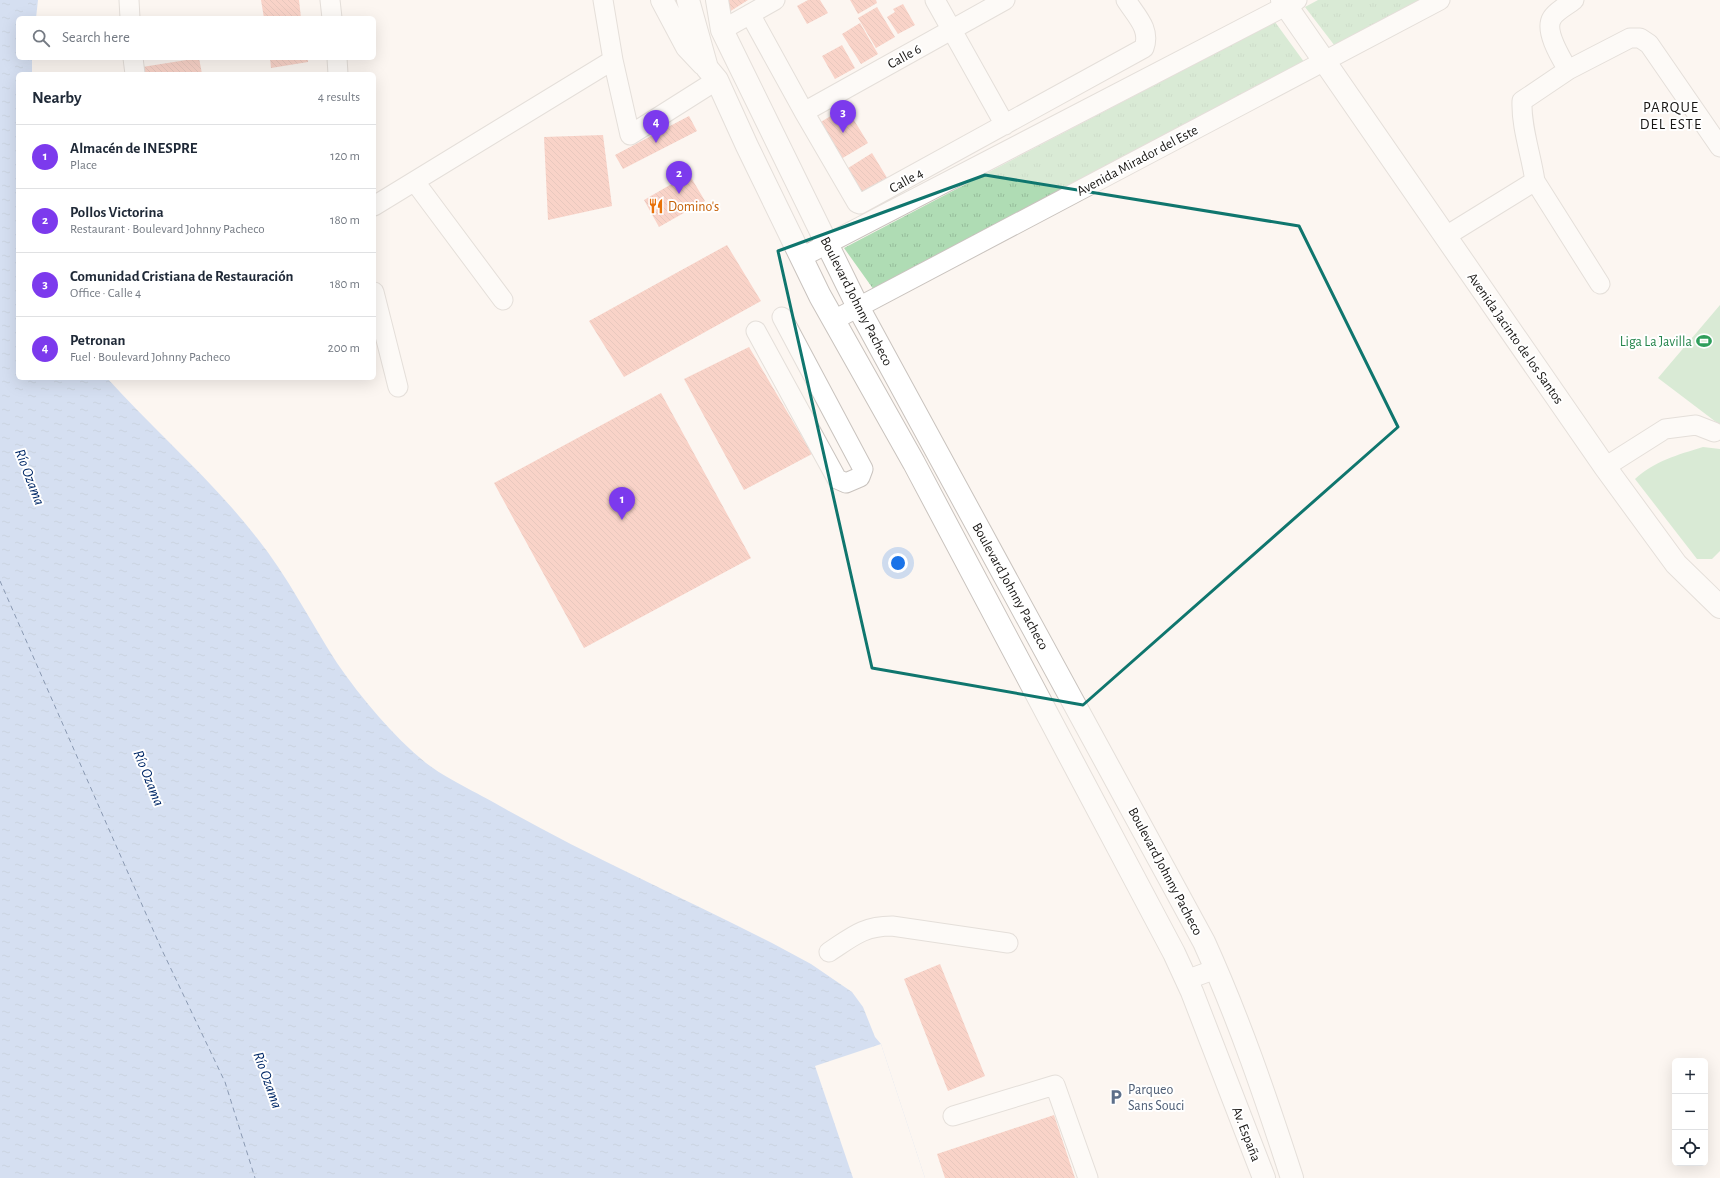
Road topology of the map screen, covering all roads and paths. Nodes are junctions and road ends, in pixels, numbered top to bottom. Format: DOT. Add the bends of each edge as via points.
graph roads {
  1 [pos="129,0"];
  2 [pos="330,0"];
  3 [pos="603,0"];
  4 [pos="662,0"];
  5 [pos="688,0"];
  6 [pos="717,0"];
  7 [pos="775,0"];
  8 [pos="935,0"];
  9 [pos="1005,0"];
  10 [pos="1126,0"];
  11 [pos="1440,0"];
  12 [pos="1574,0"];
  13 [pos="1288,2"];
  14 [pos="750,14"];
  15 [pos="130,16"];
  16 [pos="332,16"];
  17 [pos="952,29"];
  18 [pos="722,30"];
  19 [pos="133,60"];
  20 [pos="337,60"];
  21 [pos="613,60"];
  22 [pos="1324,61"];
  23 [pos="1568,70"];
  24 [pos="135,72"];
  25 [pos="338,72"];
  26 [pos="712,74"];
  27 [pos="804,112"];
  28 [pos="1005,125"];
  29 [pos="1720,148"];
  30 [pos="1535,181"];
  31 [pos="416,182"];
  32 [pos="376,205"];
  33 [pos="1446,236"];
  34 [pos="827,244"];
  35 [pos="802,257"];
  36 [pos="1600,284"];
  37 [pos="376,300"];
  38 [pos="503,300"];
  39 [pos="858,307"];
  40 [pos="782,317"];
  41 [pos="834,320"];
  42 [pos="756,331"];
  43 [pos="398,387"];
  44 [pos="1714,432"];
  45 [pos="1605,467"];
  46 [pos="1720,607"];
  47 [pos="1008,943"];
  48 [pos="829,952"];
  49 [pos="1216,969"];
  50 [pos="1186,980"];
  51 [pos="1229,1089"];
  52 [pos="952,1116"];
  53 [pos="1088,1178"];
  54 [pos="1264,1178"];
  55 [pos="1292,1178"];
  1 -- 15 [label="street"];
  2 -- 16 [label="street"];
  3 -- 21 [label="street"];
  4 -- 26 [label="main road" via="687,47"];
  5 -- 26 [label="main road, Boulevard Johnny Pacheco"];
  6 -- 18 [label="main road, Boulevard Johnny Pacheco"];
  7 -- 14 [label="street"];
  8 -- 17 [label="street"];
  9 -- 17 [label="street, Calle 6"];
  10 -- 28 [label="street, Calle 4" via="1145,30 1147,39 1144,48"];
  11 -- 22 [label="street, Avenida Mirador del Este"];
  12 -- 23 [label="street" via="1552,18 1550,29"];
  13 -- 22 [label="main road, Avenida Jacinto de los Santos"];
  13 -- 34 [label="street"];
  14 -- 18 [label="street"];
  14 -- 27 [label="street, Calle 4"];
  17 -- 27 [label="street, Calle 6"];
  17 -- 28 [label="street"];
  18 -- 34 [label="main road, Boulevard Johnny Pacheco"];
  19 -- 24 [label="street"];
  20 -- 25 [label="street"];
  21 -- 26 [label="street" via="630,135"];
  21 -- 31 [label="street"];
  22 -- 33 [label="main road, Avenida Jacinto de los Santos"];
  22 -- 39 [label="street, Avenida Mirador del Este"];
  23 -- 29 [label="street" via="1630,38 1640,38 1649,44"];
  23 -- 30 [label="street" via="1522,101 1522,118"];
  26 -- 35 [label="main road, Boulevard Johnny Pacheco"];
  27 -- 28 [label="street, Calle 4" via="857,203 860,204"];
  30 -- 33 [label="street"];
  30 -- 36 [label="street"];
  31 -- 32 [label="street"];
  31 -- 38 [label="street"];
  33 -- 45 [label="main road, Avenida Jacinto de los Santos"];
  34 -- 35 [label="street"];
  34 -- 39 [label="main road, Boulevard Johnny Pacheco"];
  35 -- 41 [label="main road, Boulevard Johnny Pacheco"];
  37 -- 43 [label="street"];
  39 -- 41 [label="street, Avenida Mirador del Este"];
  39 -- 49 [label="main road, Boulevard Johnny Pacheco" via="1186,907"];
  40 -- 42 [label="street" via="863,469 860,477 846,483 837,479"];
  41 -- 50 [label="main road, Boulevard Johnny Pacheco" via="1039,695"];
  44 -- 45 [label="street" via="1696,426 1665,429"];
  45 -- 46 [label="main road, Avenida Jacinto de los Santos" via="1676,564"];
  47 -- 48 [label="street" via="892,926 875,926 860,932"];
  49 -- 50 [label="street"];
  49 -- 55 [label="main road, Boulevard Johnny Pacheco" via="1263,1089"];
  50 -- 51 [label="main road, Boulevard Johnny Pacheco"];
  51 -- 54 [label="main road, Av. España"];
  52 -- 53 [label="street" via="1055,1085"];
}
